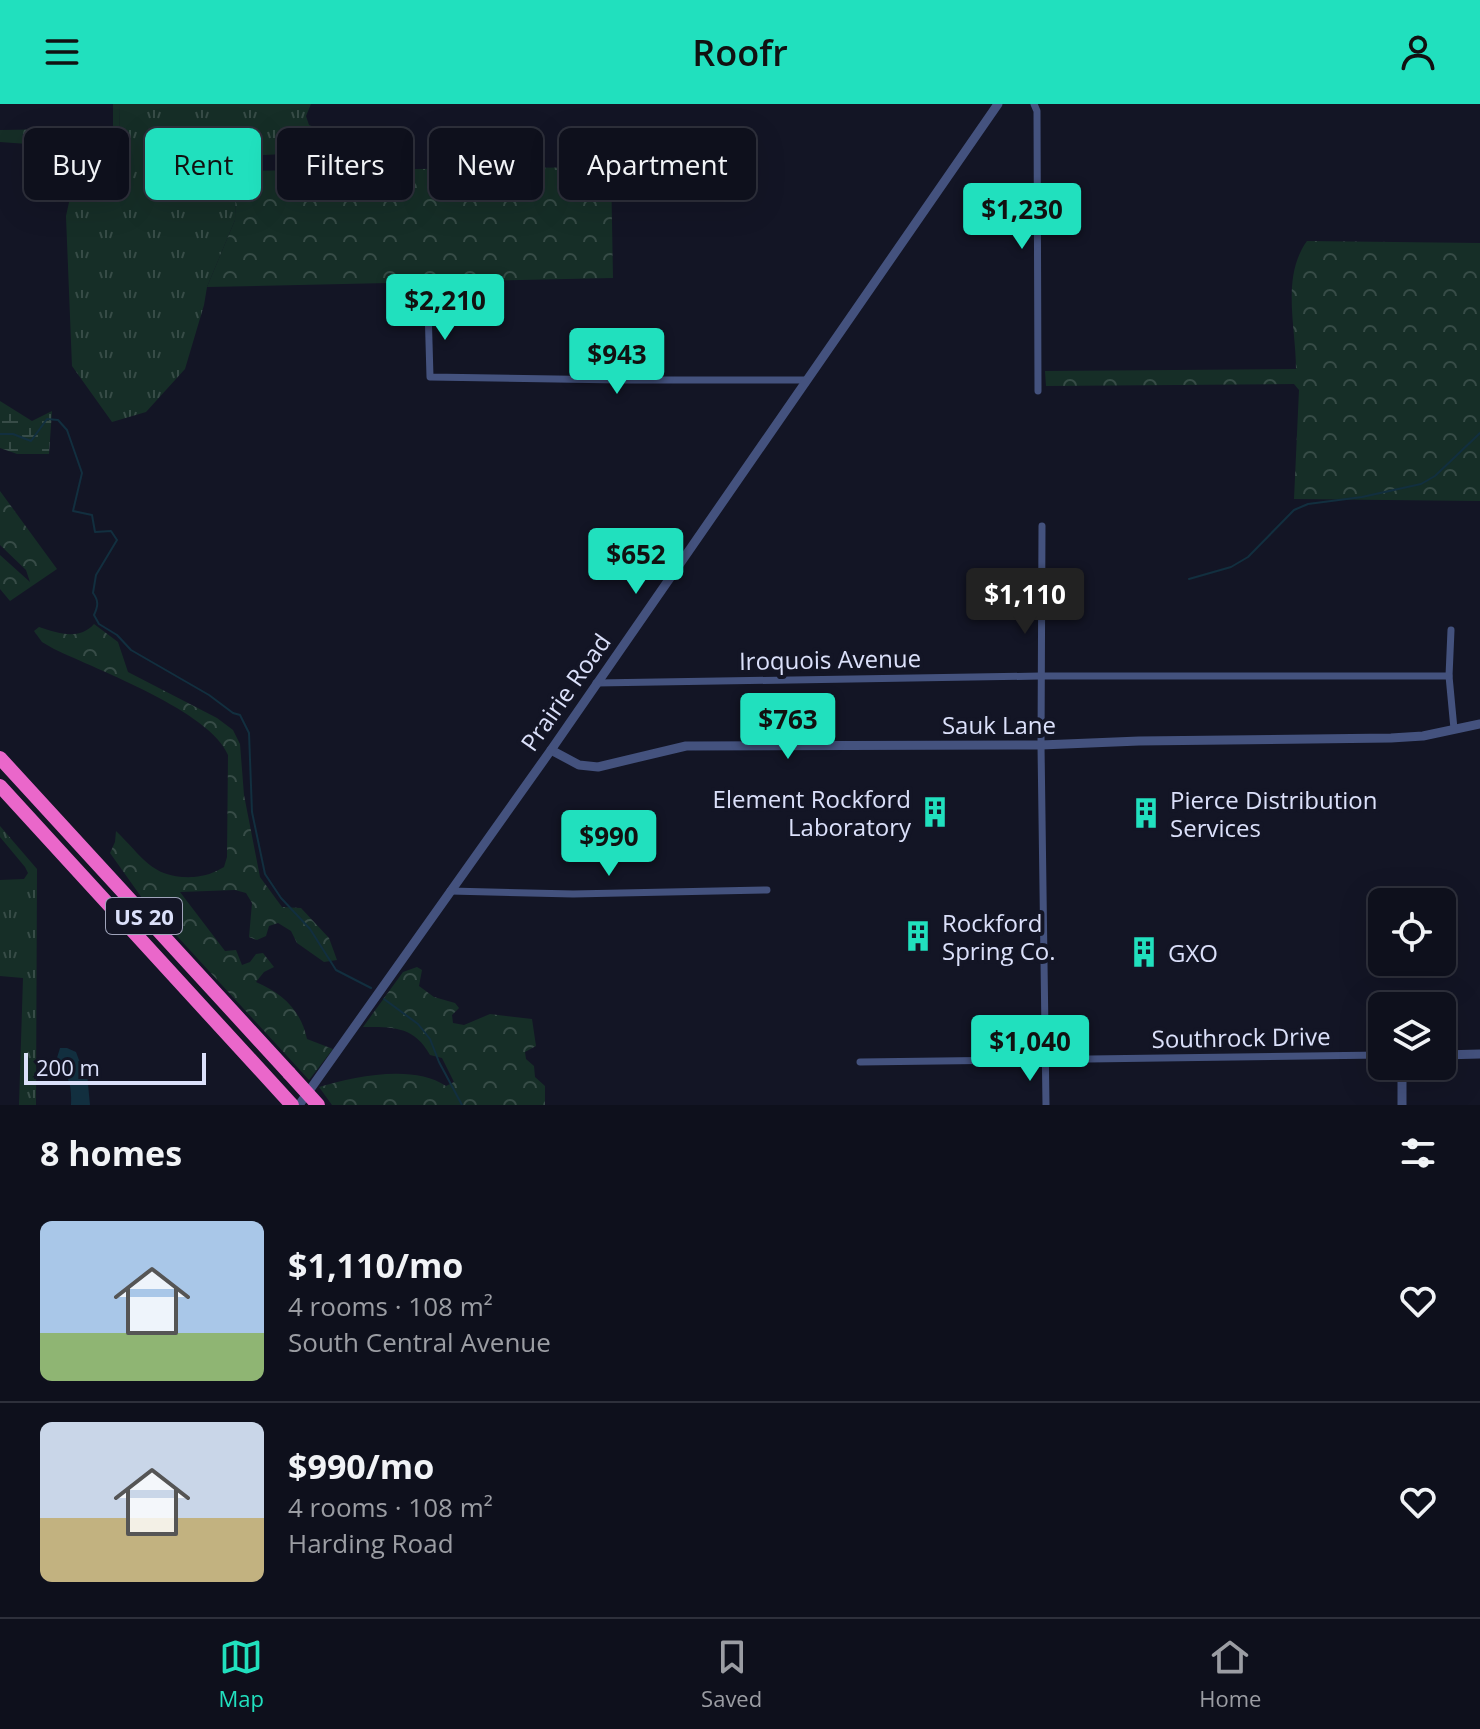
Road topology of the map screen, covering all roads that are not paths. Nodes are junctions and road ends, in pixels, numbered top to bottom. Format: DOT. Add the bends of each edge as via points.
graph roads {
  1 [pos="998,104"];
  2 [pos="1034,104"];
  3 [pos="428,307"];
  4 [pos="805,380"];
  5 [pos="1038,391"];
  6 [pos="1042,526"];
  7 [pos="1451,630"];
  8 [pos="1040,676"];
  9 [pos="1449,676"];
  10 [pos="596,683"];
  11 [pos="1480,724"];
  12 [pos="1454,729"];
  13 [pos="1041,745"];
  14 [pos="551,750"];
  15 [pos="0,758"];
  16 [pos="0,786"];
  17 [pos="767,890"];
  18 [pos="450,891"];
  19 [pos="1480,1054"];
  20 [pos="1368,1055"];
  21 [pos="1456,1055"];
  22 [pos="1046,1060"];
  23 [pos="860,1062"];
  24 [pos="1402,1080"];
  25 [pos="292,1105"];
  26 [pos="299,1105"];
  27 [pos="318,1105"];
  28 [pos="1046,1105"];
  29 [pos="1402,1105"];
  1 -- 4 [label="street, Prairie Road"];
  2 -- 5 [label="street"];
  3 -- 4 [label="street" via="430,377"];
  4 -- 10 [label="street, Prairie Road"];
  6 -- 8 [label="street"];
  7 -- 9 [label="street"];
  8 -- 9 [label="street, Iroquois Avenue"];
  8 -- 10 [label="street, Iroquois Avenue"];
  8 -- 13 [label="street"];
  9 -- 12 [label="street"];
  10 -- 14 [label="street, Prairie Road"];
  11 -- 12 [label="street"];
  12 -- 13 [label="street, Sauk Lane" via="1391,738"];
  13 -- 14 [label="street, Sauk Lane" via="686,746 598,767 579,765"];
  13 -- 22 [label="street"];
  14 -- 18 [label="street, Prairie Road"];
  15 -- 27 [label="highway, US 20, bridge"];
  16 -- 25 [label="highway, US 20"];
  17 -- 18 [label="street"];
  18 -- 26 [label="street, Prairie Road"];
  19 -- 21 [label="street"];
  20 -- 22 [label="street, Southrock Drive"];
  22 -- 23 [label="street, Southrock Drive"];
  22 -- 28 [label="street"];
  24 -- 29 [label="street"];
}
